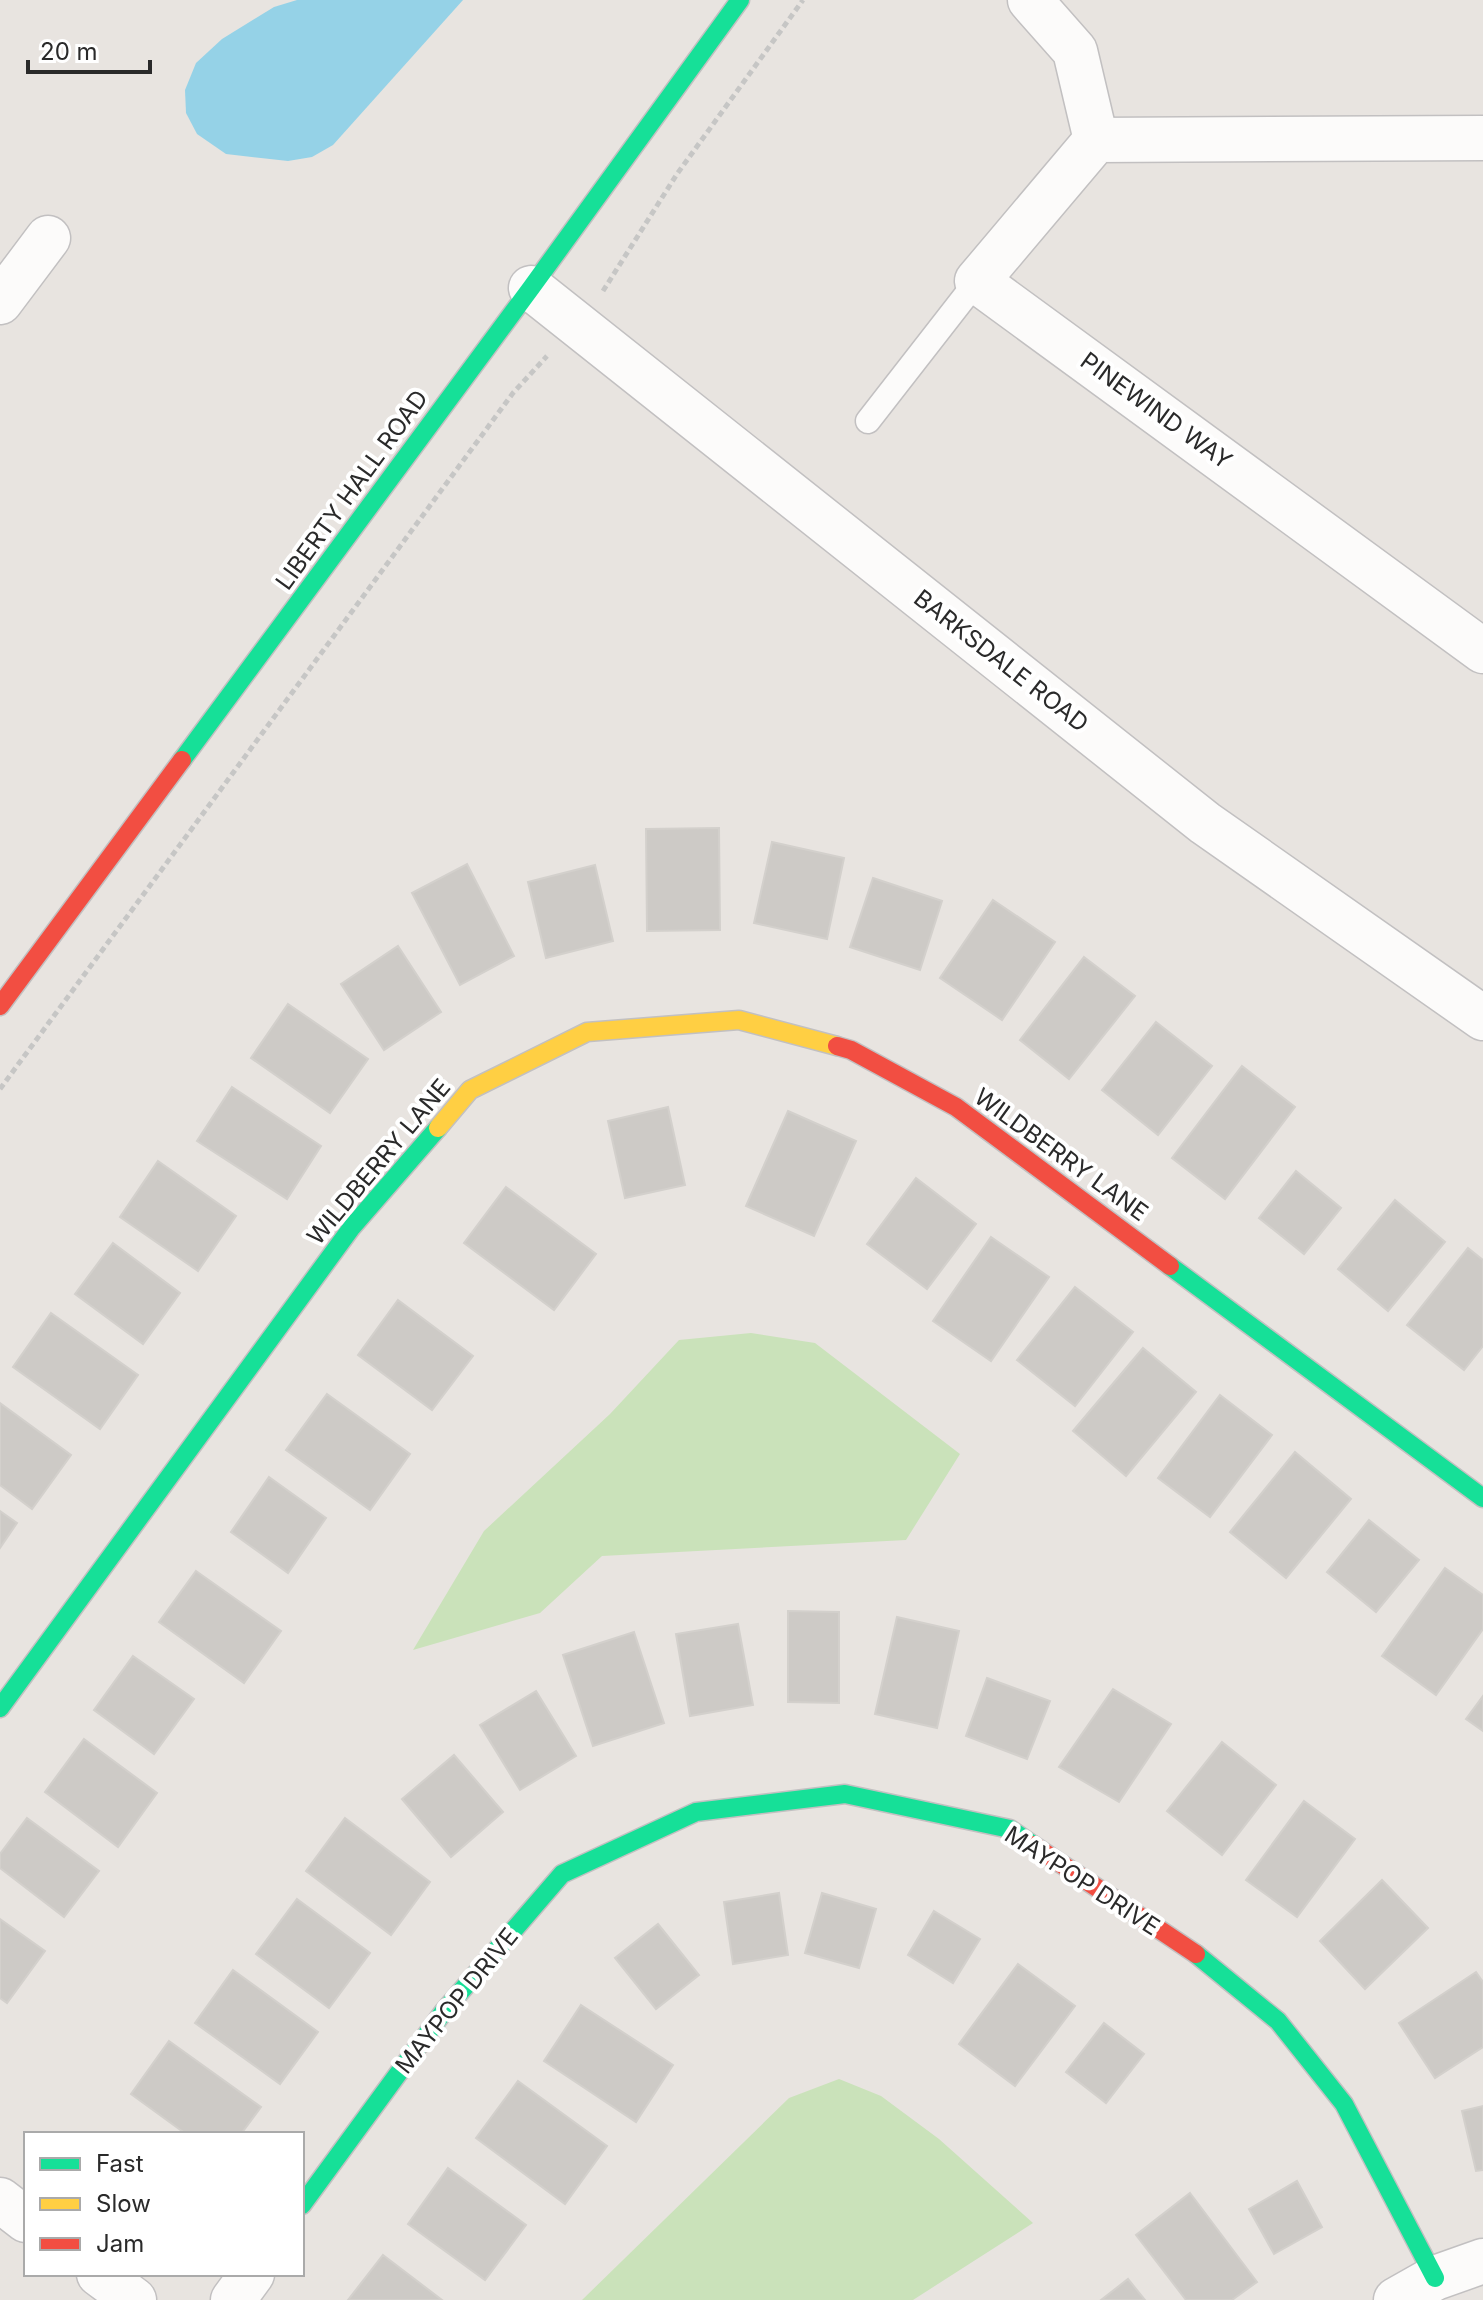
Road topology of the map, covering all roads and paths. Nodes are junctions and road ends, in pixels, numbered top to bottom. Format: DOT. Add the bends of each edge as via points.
graph roads {
  1 [pos="740,0"];
  2 [pos="803,0"];
  3 [pos="1030,0"];
  4 [pos="1483,138"];
  5 [pos="1096,140"];
  6 [pos="48,238"];
  7 [pos="977,281"];
  8 [pos="531,288"];
  9 [pos="0,302"];
  10 [pos="576,324"];
  11 [pos="868,421"];
  12 [pos="1483,651"];
  13 [pos="0,1006"];
  14 [pos="1483,1018"];
  15 [pos="0,1089"];
  16 [pos="1483,1498"];
  17 [pos="0,1708"];
  18 [pos="0,2200"];
  19 [pos="304,2202"];
  20 [pos="24,2218"];
  21 [pos="1483,2261"];
  22 [pos="102,2276"];
  23 [pos="251,2276"];
  24 [pos="1435,2278"];
  25 [pos="134,2300"];
  26 [pos="233,2300"];
  27 [pos="1396,2300"];
  1 -- 8 [label="street, LIBERTY HALL ROAD"];
  2 -- 10 [label="path"];
  3 -- 5 [label="street" via="1075,51"];
  4 -- 5 [label="street"];
  5 -- 7 [label="street"];
  6 -- 9 [label="street"];
  7 -- 11 [label="lane"];
  7 -- 12 [label="street, PINEWIND WAY"];
  8 -- 10 [label="street, BARKSDALE ROAD"];
  8 -- 13 [label="street, LIBERTY HALL ROAD"];
  10 -- 14 [label="street, BARKSDALE ROAD" via="1205,823"];
  10 -- 15 [label="path" via="504,405"];
  16 -- 17 [label="street, WILDBERRY LANE" via="956,1107 851,1050 739,1020 587,1032 470,1090 450,1113 352,1227"];
  18 -- 20 [label="street"];
  19 -- 24 [label="street, MAYPOP DRIVE" via="444,2011 562,1874 696,1812 845,1794 1010,1829 1195,1954 1278,2021 1344,2104"];
  21 -- 24 [label="street"];
  22 -- 25 [label="street"];
  23 -- 26 [label="street"];
  24 -- 27 [label="street"];
}
